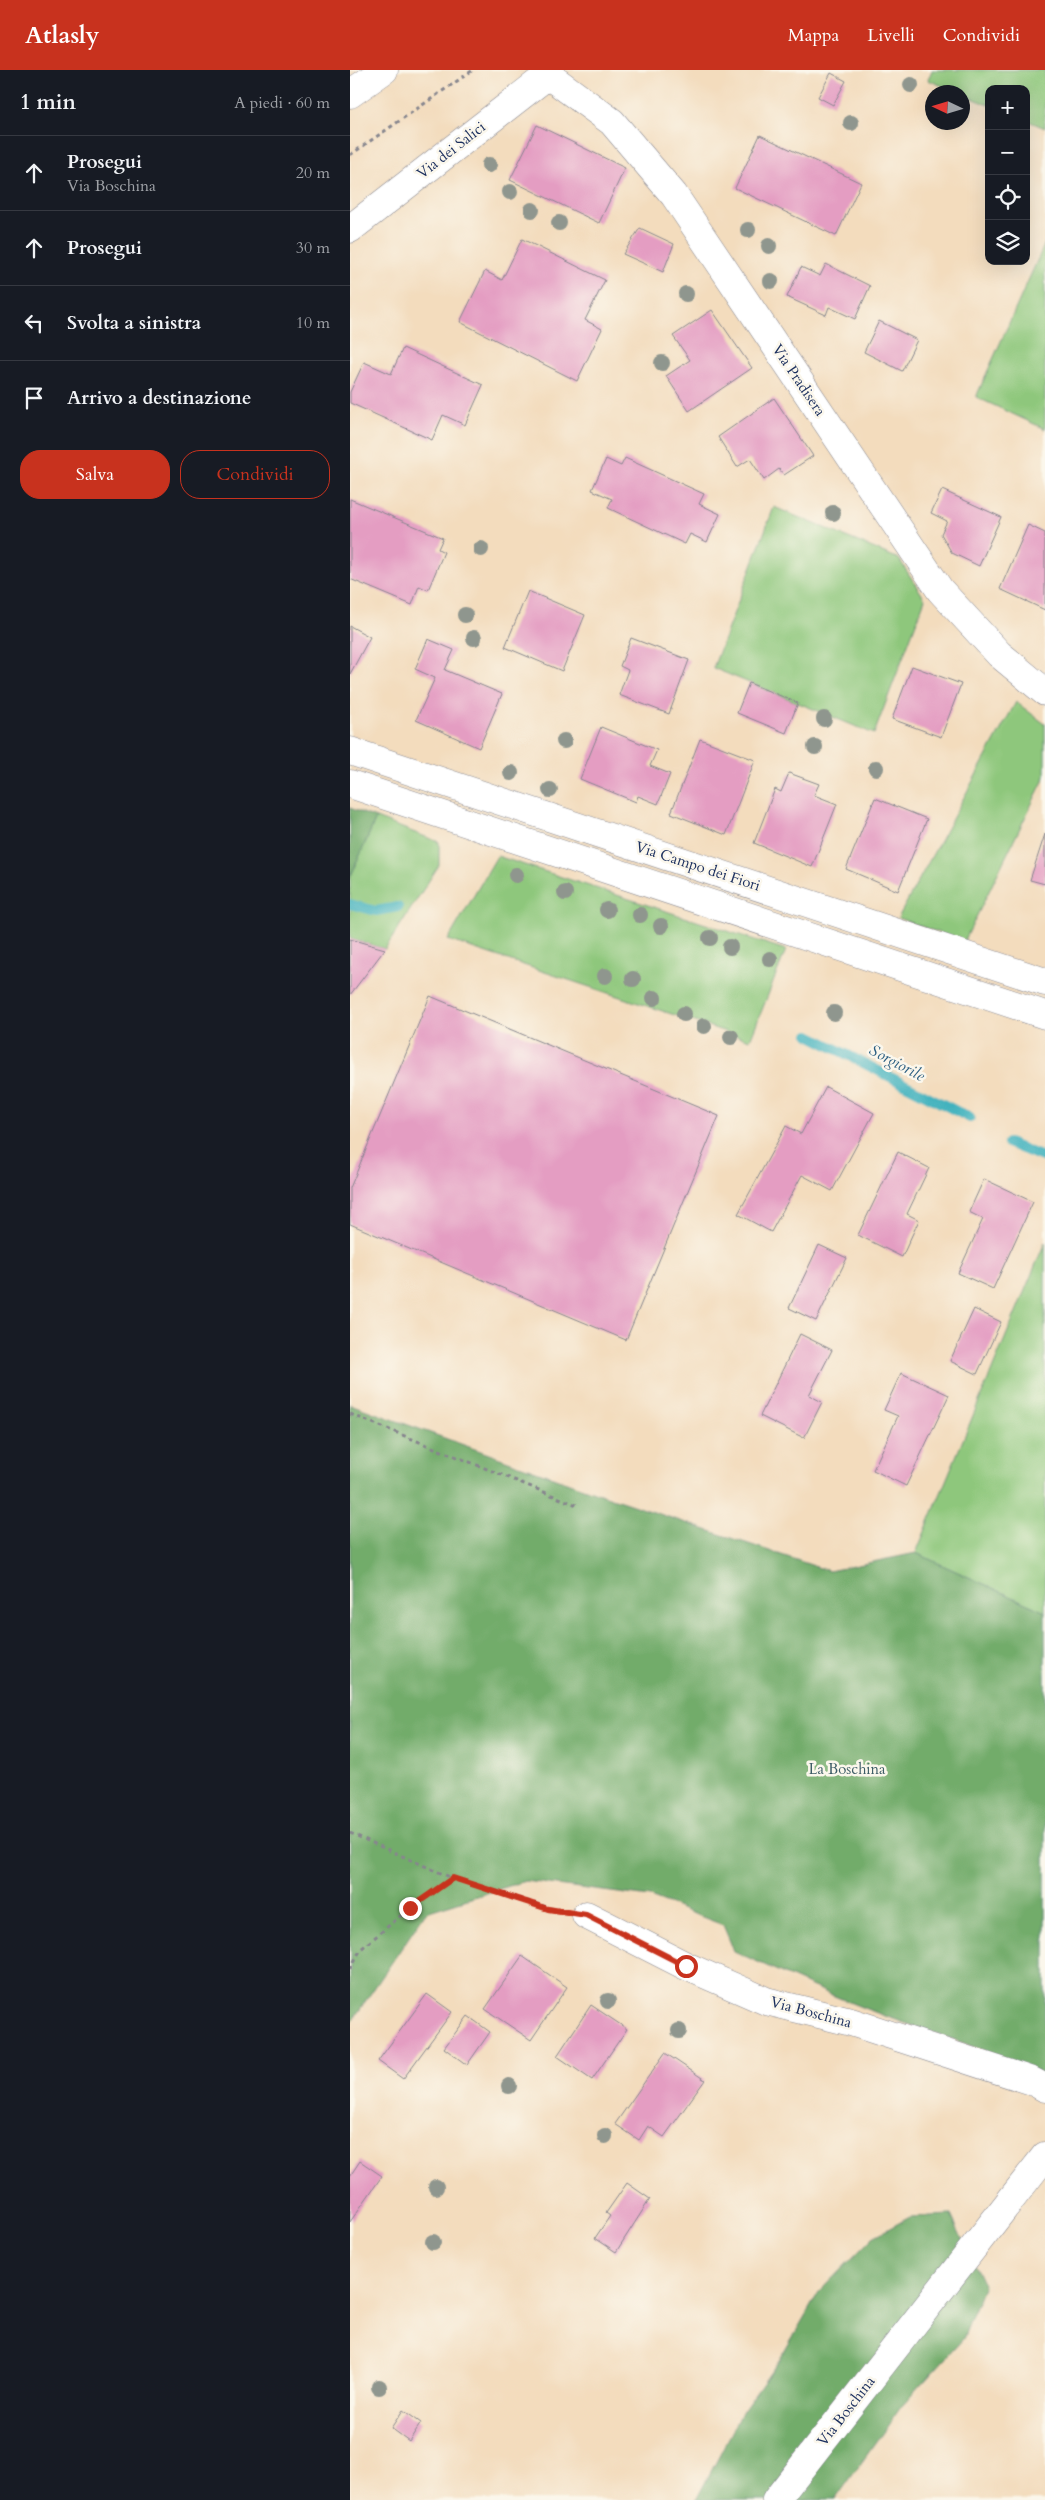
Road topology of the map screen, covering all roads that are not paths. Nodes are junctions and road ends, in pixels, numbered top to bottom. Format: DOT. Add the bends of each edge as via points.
graph roads {
  1 [pos="384,70"];
  2 [pos="549,72"];
  3 [pos="350,94"];
  4 [pos="350,229"];
  5 [pos="1045,692"];
  6 [pos="350,751"];
  7 [pos="350,784"];
  8 [pos="1045,982"];
  9 [pos="1045,1015"];
  10 [pos="586,1915"];
  11 [pos="1045,2088"];
  12 [pos="1045,2156"];
  13 [pos="776,2500"];
  1 -- 3 [label="main road"];
  2 -- 4 [label="main road, Via dei Salici"];
  2 -- 5 [label="main road, Via Pradisera" via="612,122 674,195 940,590 998,654"];
  6 -- 8 [label="main road, Via Campo dei Fiori"];
  7 -- 9 [label="main road"];
  10 -- 11 [label="main road, Via Boschina" via="686,1966 766,2001 851,2022"];
  12 -- 13 [label="main road, Via Boschina"];
}
